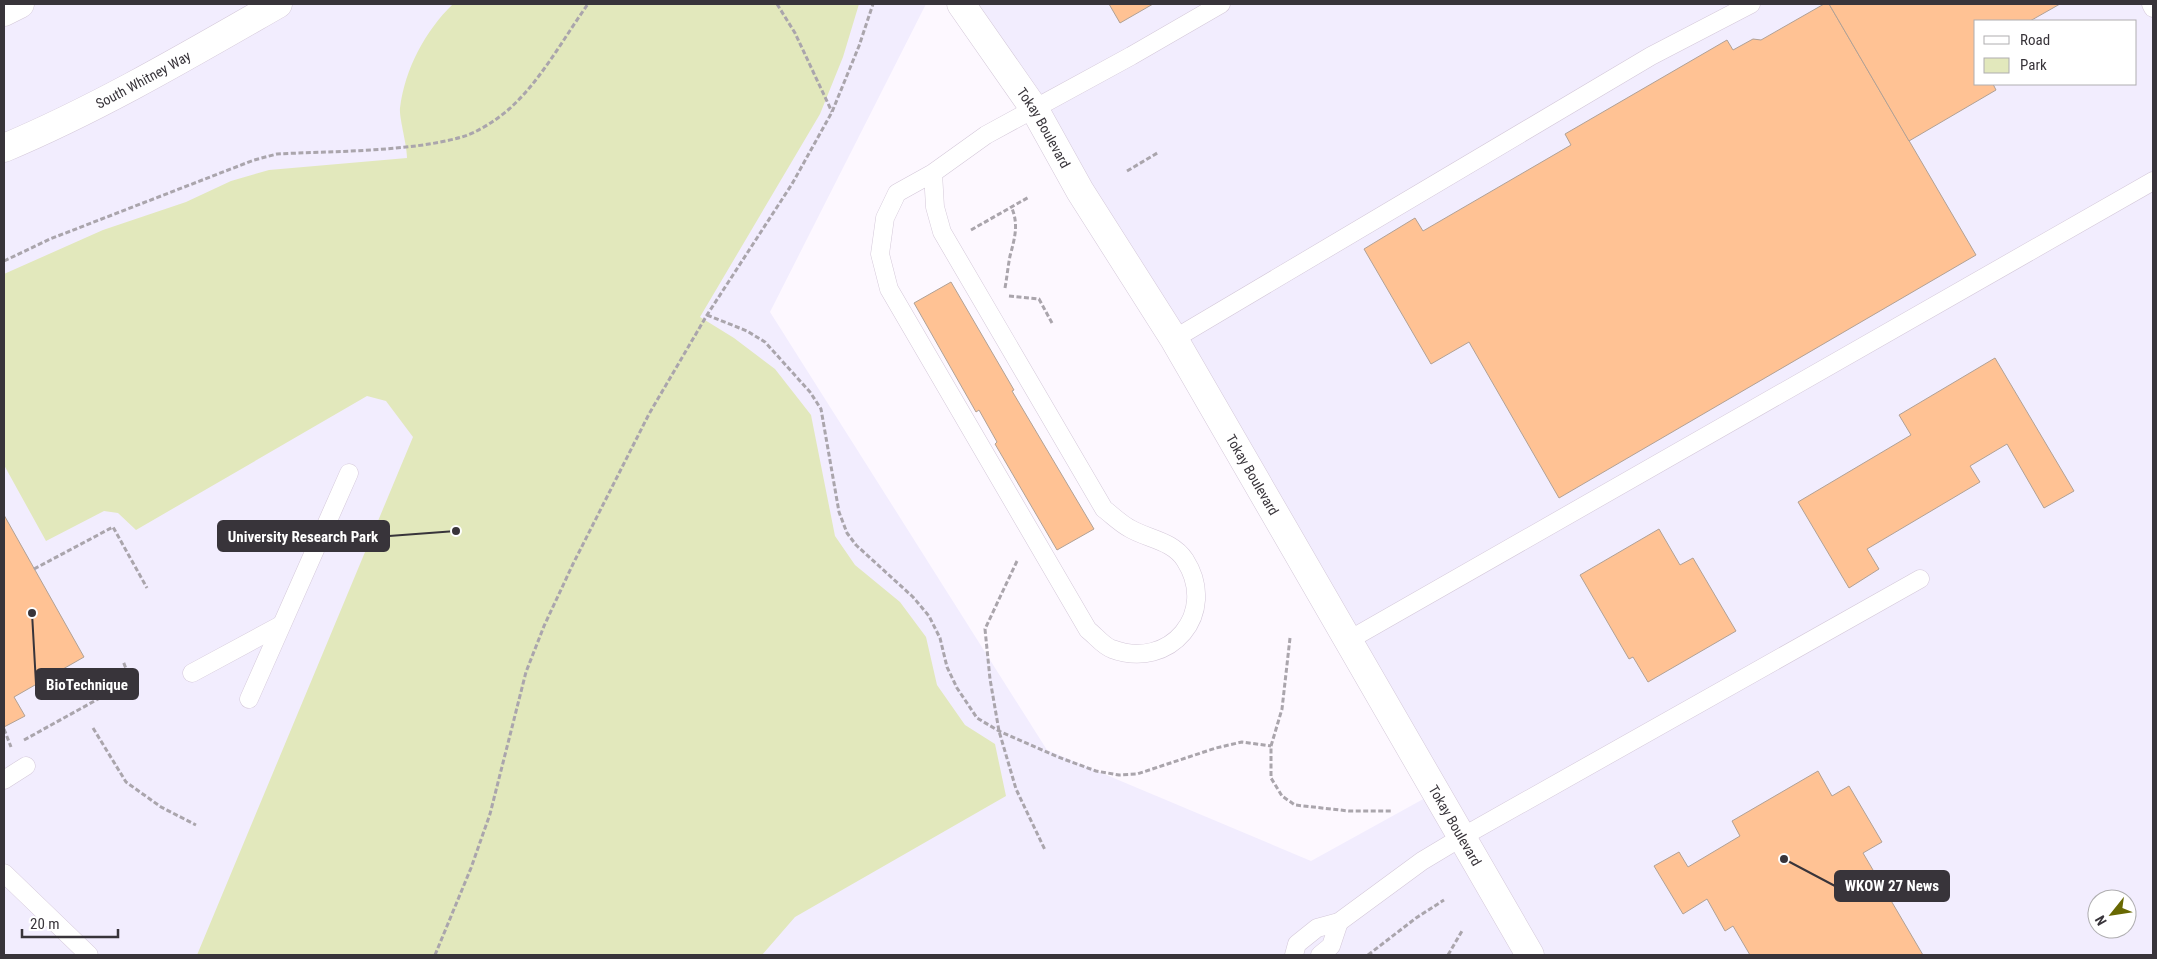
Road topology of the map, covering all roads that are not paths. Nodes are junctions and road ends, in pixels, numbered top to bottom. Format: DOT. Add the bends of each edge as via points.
graph roads {
  1 [pos="20,4"];
  2 [pos="278,4"];
  3 [pos="961,4"];
  4 [pos="1221,4"];
  5 [pos="1751,4"];
  6 [pos="2151,4"];
  7 [pos="2153,8"];
  8 [pos="4,12"];
  9 [pos="1035,110"];
  10 [pos="4,148"];
  11 [pos="933,172"];
  12 [pos="2153,181"];
  13 [pos="1174,339"];
  14 [pos="349,473"];
  15 [pos="1920,579"];
  16 [pos="281,625"];
  17 [pos="1349,640"];
  18 [pos="192,673"];
  19 [pos="249,699"];
  20 [pos="26,766"];
  21 [pos="4,780"];
  22 [pos="1462,837"];
  23 [pos="4,873"];
  24 [pos="1339,922"];
  25 [pos="89,955"];
  26 [pos="1294,955"];
  27 [pos="1320,955"];
  28 [pos="1530,955"];
  1 -- 8 [label="street"];
  2 -- 10 [label="street, South Whitney Way" via="177,62 42,132"];
  3 -- 9 [label="street, Tokay Boulevard"];
  4 -- 9 [label="lane"];
  5 -- 13 [label="lane" via="1643,60"];
  6 -- 7 [label="lane"];
  9 -- 11 [label="lane" via="986,135"];
  9 -- 13 [label="street, Tokay Boulevard" via="1080,191"];
  11 -- 11 [label="lane" via="897,192 885,218 880,254 889,289 1088,630 1110,649 1140,655 1163,650 1184,633 1195,612 1195,584 1184,559 1160,540 1129,529 1104,509 942,232 935,207"];
  12 -- 17 [label="lane"];
  13 -- 17 [label="street, Tokay Boulevard"];
  14 -- 16 [label="lane"];
  15 -- 22 [label="lane"];
  16 -- 18 [label="lane"];
  16 -- 19 [label="lane"];
  17 -- 22 [label="street, Tokay Boulevard"];
  20 -- 21 [label="lane"];
  22 -- 24 [label="lane" via="1422,861"];
  22 -- 28 [label="street, Tokay Boulevard"];
  23 -- 25 [label="lane"];
  24 -- 26 [label="lane" via="1317,928 1296,944"];
  24 -- 27 [label="lane" via="1330,946"];
}
